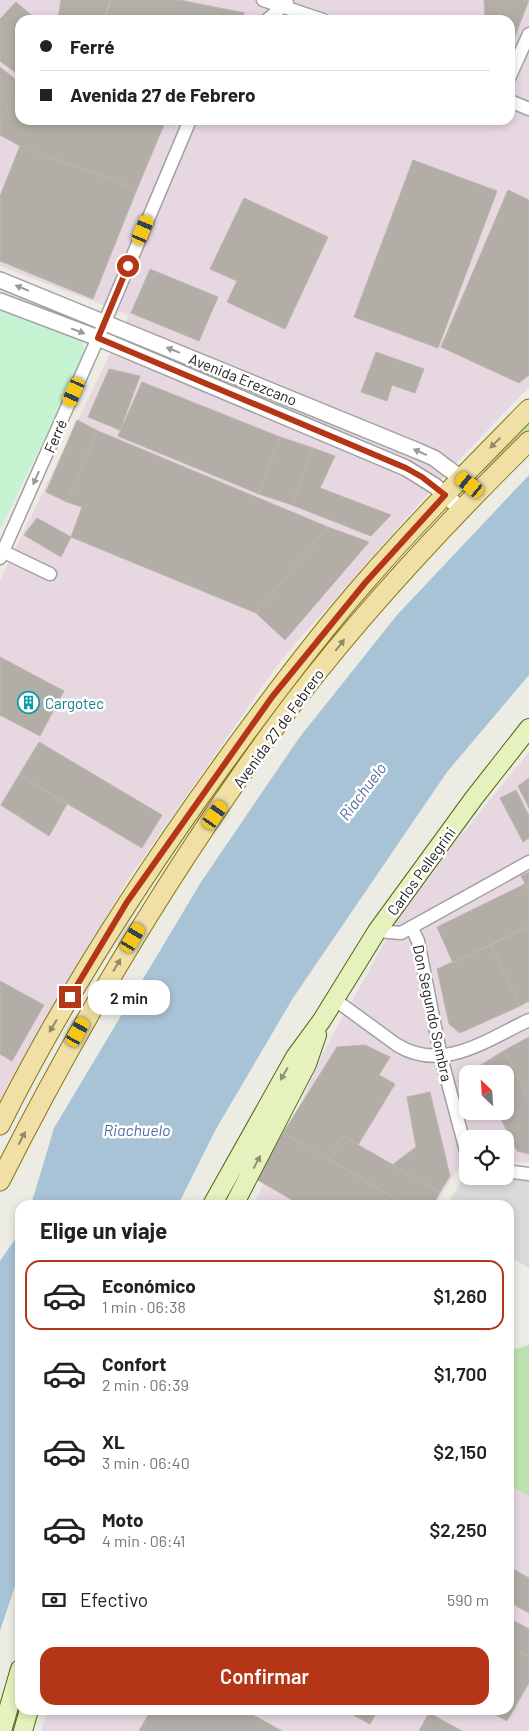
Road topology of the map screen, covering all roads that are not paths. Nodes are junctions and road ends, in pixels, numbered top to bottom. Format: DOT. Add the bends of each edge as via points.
graph roads {
  1 [pos="263,0"];
  2 [pos="288,3"];
  3 [pos="273,15"];
  4 [pos="313,15"];
  5 [pos="529,34"];
  6 [pos="515,65"];
  7 [pos="515,103"];
  8 [pos="529,109"];
  9 [pos="188,125"];
  10 [pos="0,280"];
  11 [pos="0,301"];
  12 [pos="104,321"];
  13 [pos="98,338"];
  14 [pos="529,409"];
  15 [pos="529,441"];
  16 [pos="461,478"];
  17 [pos="478,491"];
  18 [pos="445,495"];
  19 [pos="461,509"];
  20 [pos="1,553"];
  21 [pos="50,574"];
  22 [pos="529,728"];
  23 [pos="529,862"];
  24 [pos="412,928"];
  25 [pos="377,931"];
  26 [pos="334,999"];
  27 [pos="322,1020"];
  28 [pos="529,1020"];
  29 [pos="441,1057"];
  30 [pos="0,1125"];
  31 [pos="461,1130"];
  32 [pos="514,1172"];
  33 [pos="529,1174"];
  34 [pos="0,1181"];
  35 [pos="215,1200"];
  36 [pos="237,1200"];
  37 [pos="15,1686"];
  38 [pos="28,1715"];
  39 [pos="2,1731"];
  40 [pos="23,1731"];
  1 -- 2 [label="street"];
  2 -- 3 [label="street"];
  2 -- 4 [label="street"];
  5 -- 6 [label="street"];
  7 -- 8 [label="street"];
  9 -- 12 [label="street, Ferré"];
  12 -- 10 [label="street, Avenida Erezcano, one-way"];
  11 -- 13 [label="street, Avenida Erezcano, one-way"];
  12 -- 13 [label="street, Ferré"];
  16 -- 12 [label="street, Avenida Erezcano, one-way" via="434,458"];
  13 -- 18 [label="street, Avenida Erezcano" via="406,468"];
  13 -- 20 [label="street, Ferré, one-way"];
  14 -- 16 [label="main road, Avenida 27 de Febrero, one-way"];
  15 -- 17 [label="main road, Avenida 27 de Febrero"];
  16 -- 17 [label="street, Avenida Erezcano"];
  16 -- 18 [label="main road, Avenida 27 de Febrero"];
  17 -- 19 [label="main road, Avenida 27 de Febrero"];
  18 -- 19 [label="street, Avenida Erezcano"];
  18 -- 30 [label="main road, Avenida 27 de Febrero, one-way" via="358,590 272,697 201,795 124,907 50,1030"];
  34 -- 19 [label="main road, Avenida 27 de Febrero, one-way" via="61,1062 152,906 276,726 346,638"];
  20 -- 21 [label="street"];
  22 -- 25 [label="main road, Carlos Pellegrini"];
  23 -- 24 [label="street"];
  24 -- 25 [label="street" via="401,932"];
  24 -- 29 [label="street, Don Segundo Sombra" via="418,941"];
  25 -- 26 [label="main road, Carlos Pellegrini"];
  26 -- 27 [label="main road, Carlos Pellegrini"];
  26 -- 29 [label="street" via="407,1051"];
  27 -- 35 [label="main road, Carlos Pellegrini, one-way" via="284,1074"];
  36 -- 27 [label="main road, Carlos Pellegrini, one-way" via="307,1064"];
  28 -- 29 [label="street" via="466,1050"];
  29 -- 31 [label="street, Don Segundo Sombra"];
  32 -- 33 [label="street"];
  37 -- 39 [label="main road"];
  38 -- 40 [label="main road"];
}
